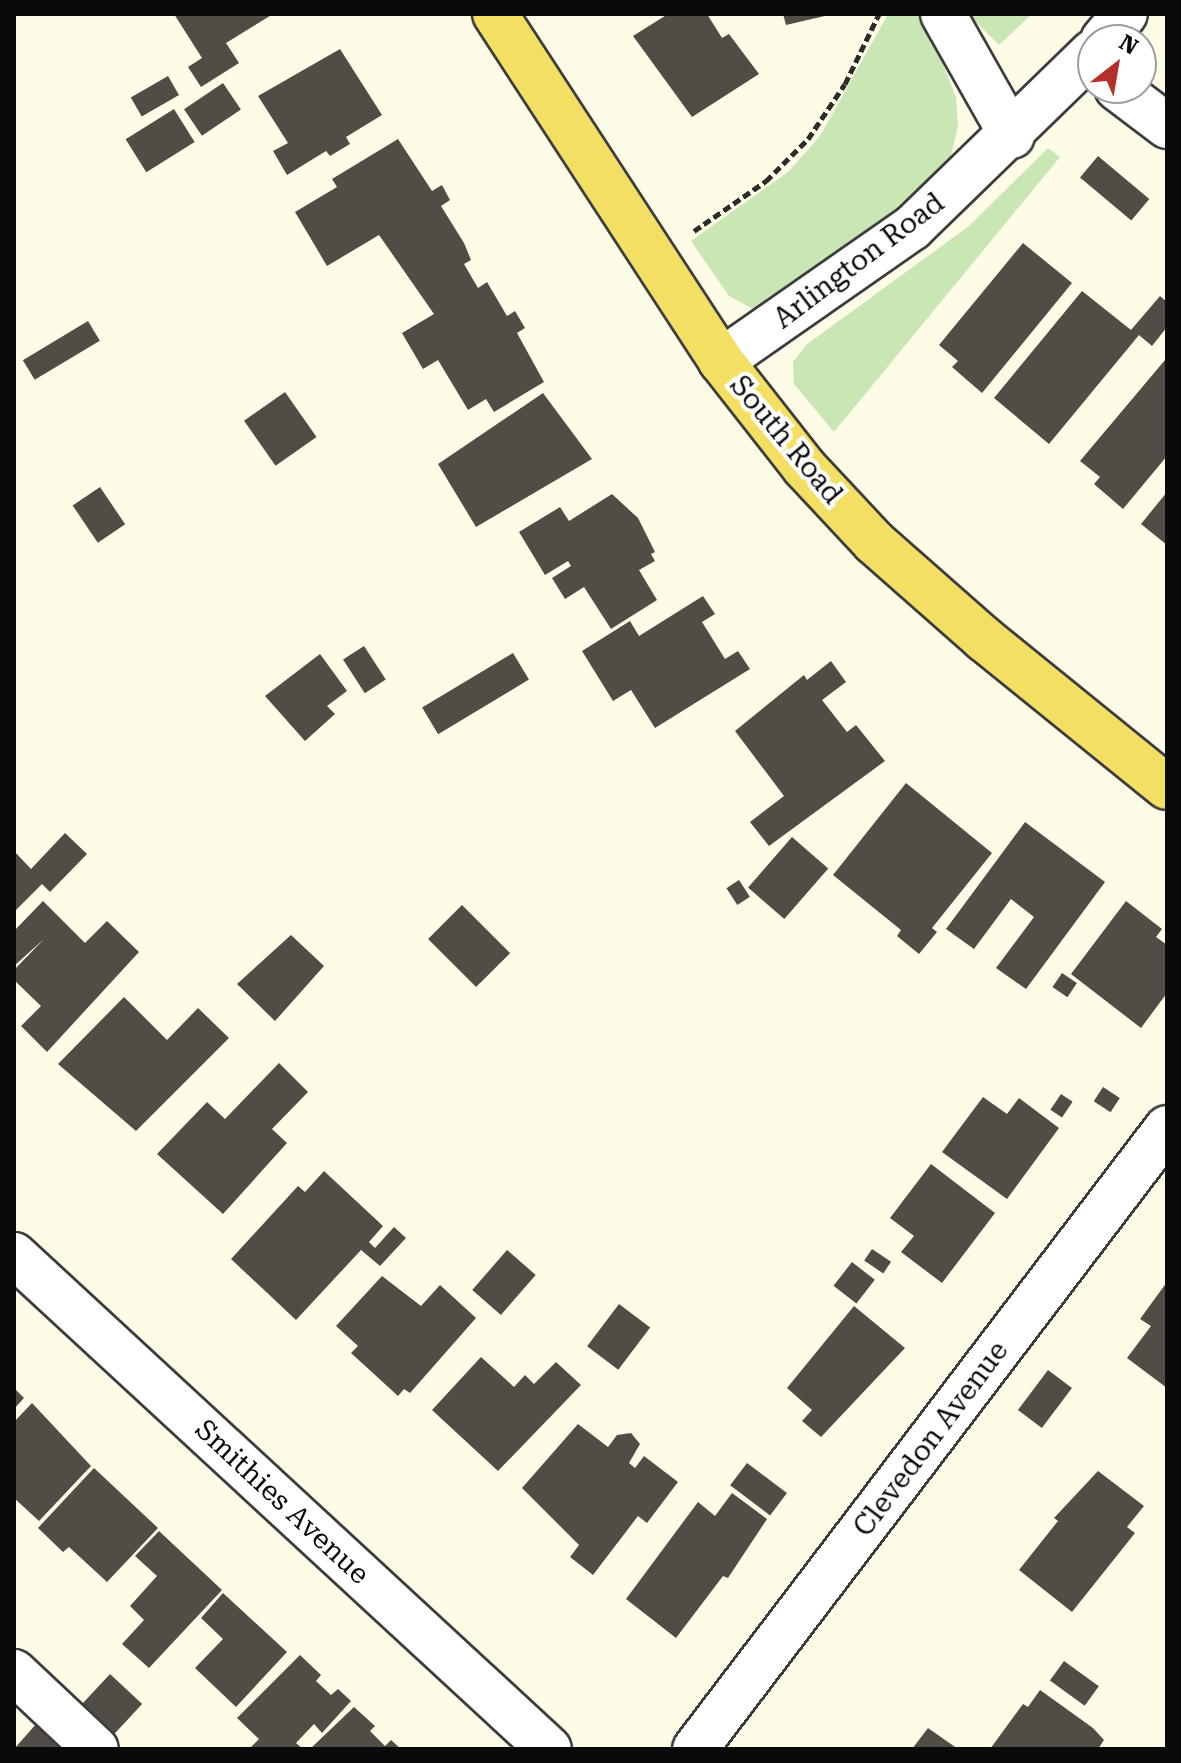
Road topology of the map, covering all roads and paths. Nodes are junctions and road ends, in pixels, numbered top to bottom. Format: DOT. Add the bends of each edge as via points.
graph roads {
  1 [pos="495,14"];
  2 [pos="879,14"];
  3 [pos="943,14"];
  4 [pos="1077,81"];
  5 [pos="1143,104"];
  6 [pos="1167,126"];
  7 [pos="1012,136"];
  8 [pos="653,256"];
  9 [pos="721,361"];
  10 [pos="1167,787"];
  11 [pos="1167,1128"];
  12 [pos="14,1255"];
  13 [pos="14,1672"];
  14 [pos="96,1749"];
  15 [pos="549,1749"];
  16 [pos="695,1749"];
  1 -- 8 [label="main road, South Road"];
  2 -- 8 [label="path" via="845,84 808,139 766,181"];
  3 -- 7 [label="street"];
  4 -- 7 [label="street, Arlington Road"];
  5 -- 6 [label="street"];
  7 -- 9 [label="street, Arlington Road" via="912,228"];
  8 -- 9 [label="main road, South Road"];
  9 -- 10 [label="main road, South Road" via="804,467 874,542"];
  11 -- 16 [label="street, Clevedon Avenue"];
  12 -- 15 [label="street, Smithies Avenue"];
  13 -- 14 [label="street"];
}
